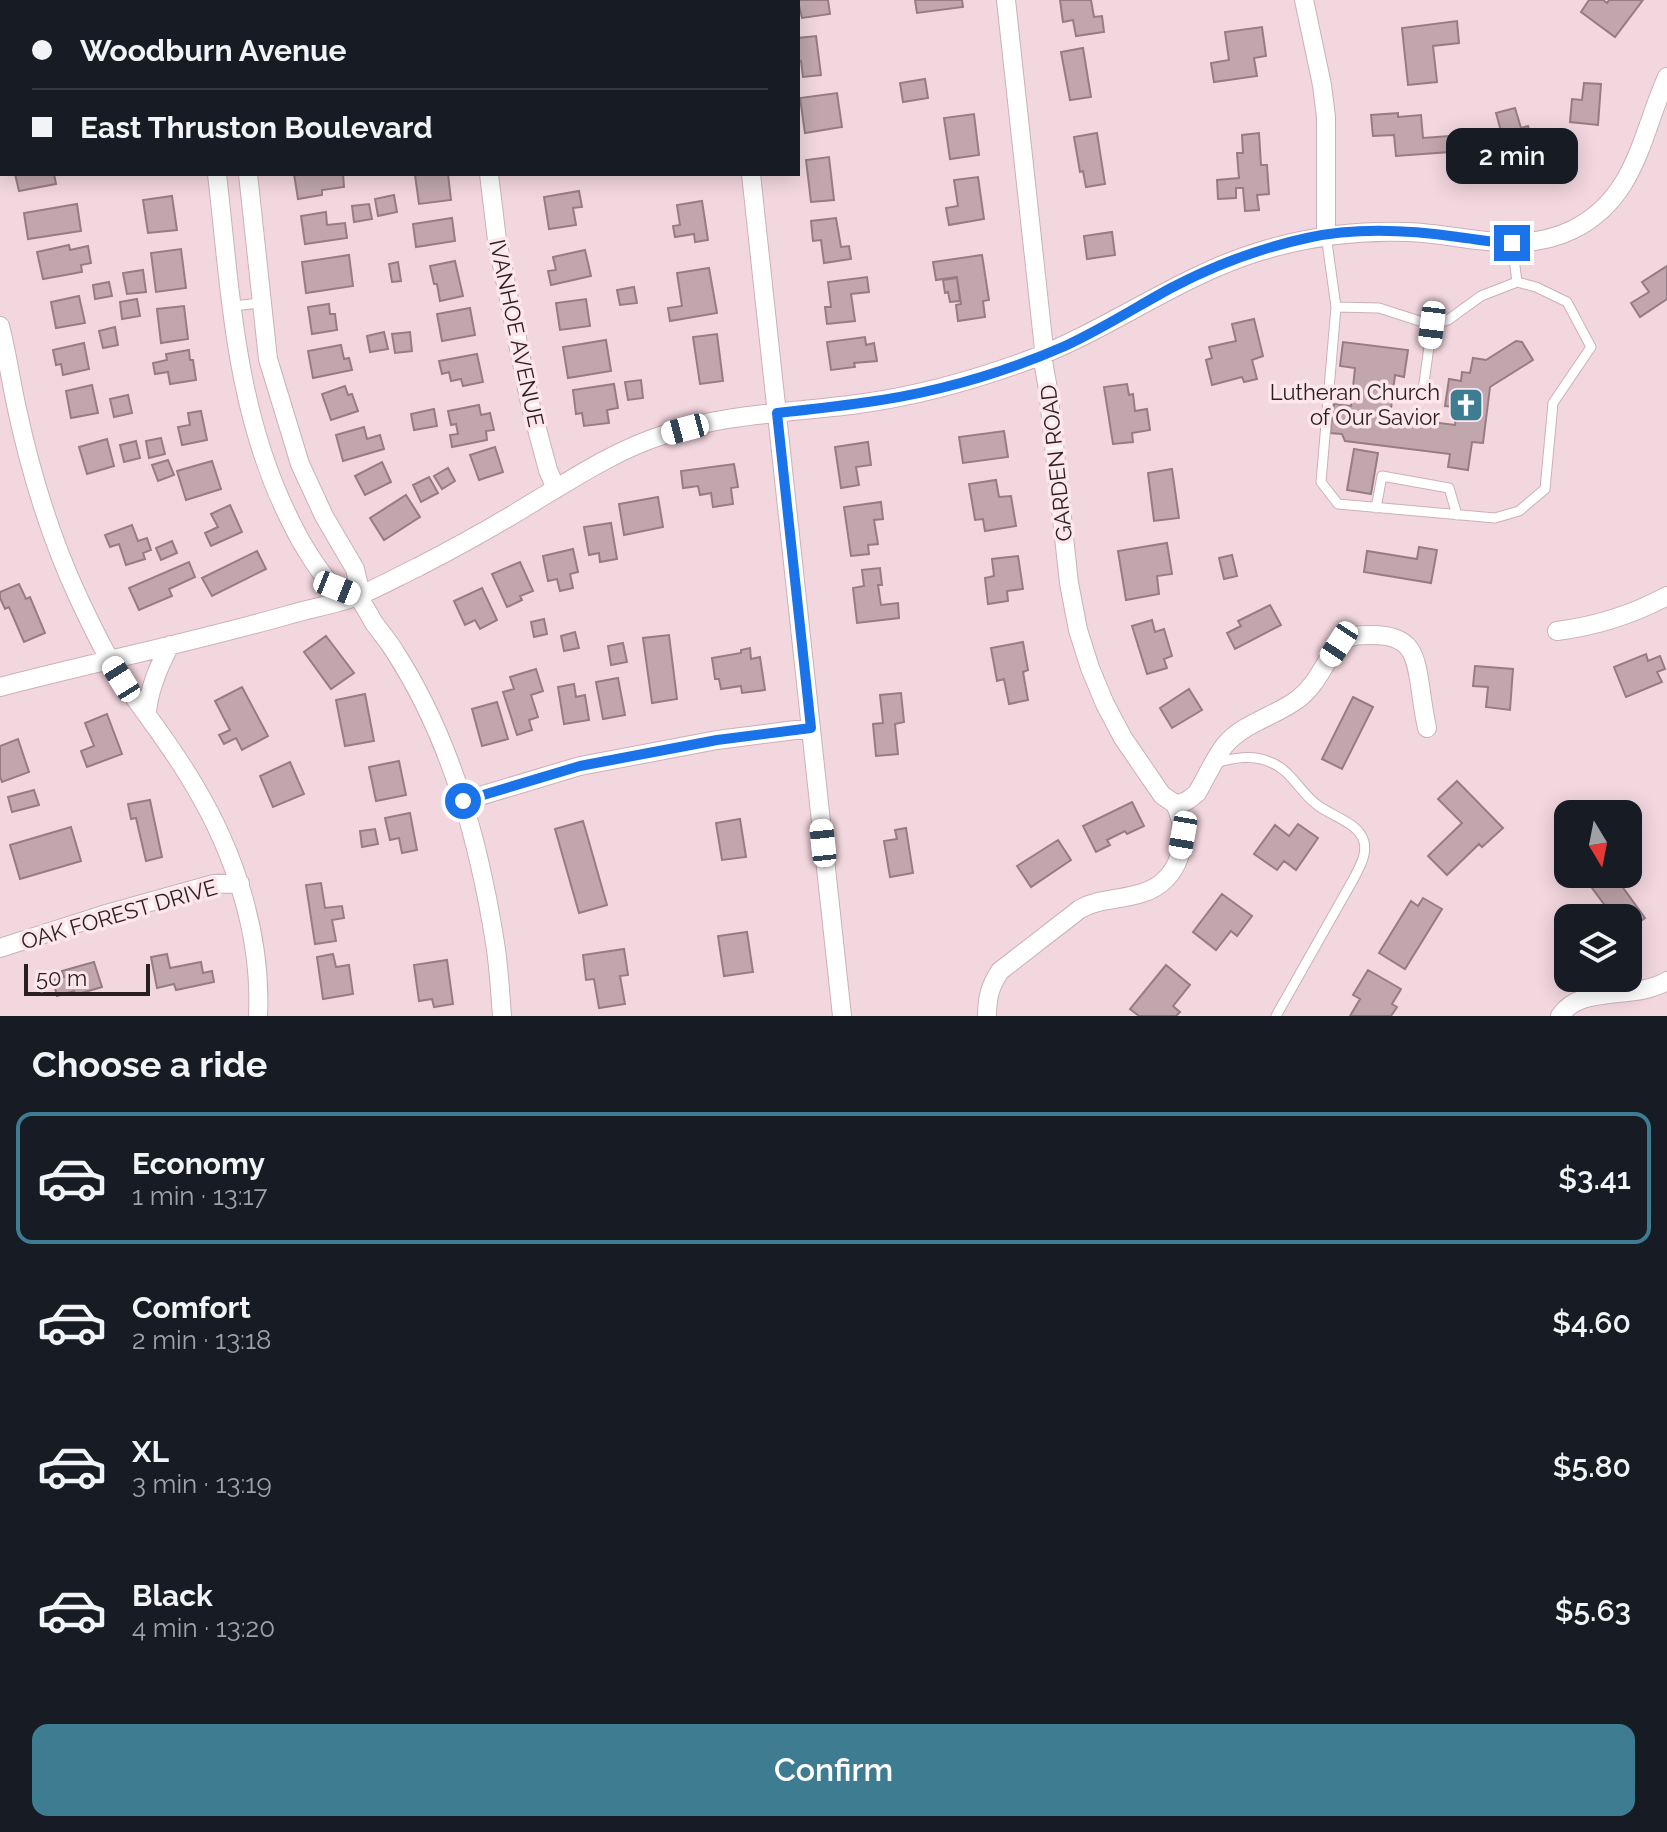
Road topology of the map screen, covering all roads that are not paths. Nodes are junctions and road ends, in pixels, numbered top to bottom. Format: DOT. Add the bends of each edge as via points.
graph roads {
  1 [pos="1006,0"];
  2 [pos="1304,0"];
  3 [pos="1667,77"];
  4 [pos="217,176"];
  5 [pos="248,176"];
  6 [pos="489,176"];
  7 [pos="751,176"];
  8 [pos="1326,235"];
  9 [pos="1512,243"];
  10 [pos="1517,282"];
  11 [pos="262,303"];
  12 [pos="232,306"];
  13 [pos="1336,307"];
  14 [pos="1432,325"];
  15 [pos="0,326"];
  16 [pos="1042,355"];
  17 [pos="1423,390"];
  18 [pos="777,413"];
  19 [pos="556,489"];
  20 [pos="1376,508"];
  21 [pos="1457,515"];
  22 [pos="357,596"];
  23 [pos="1667,596"];
  24 [pos="1557,631"];
  25 [pos="170,645"];
  26 [pos="109,659"];
  27 [pos="0,687"];
  28 [pos="147,714"];
  29 [pos="811,728"];
  30 [pos="1427,728"];
  31 [pos="1215,763"];
  32 [pos="463,801"];
  33 [pos="1175,804"];
  34 [pos="240,883"];
  35 [pos="0,948"];
  36 [pos="1667,981"];
  37 [pos="258,1016"];
  38 [pos="502,1016"];
  39 [pos="842,1016"];
  40 [pos="987,1016"];
  41 [pos="1276,1016"];
  42 [pos="1560,1016"];
  1 -- 16 [label="street, GARDEN ROAD"];
  2 -- 8 [label="street" via="1326,117"];
  3 -- 9 [label="street" via="1637,160 1614,198 1574,229 1550,239"];
  4 -- 12 [label="street"];
  5 -- 11 [label="street"];
  6 -- 19 [label="street, IVANHOE AVENUE" via="530,403"];
  7 -- 18 [label="street"];
  8 -- 9 [label="street" via="1410,232"];
  8 -- 13 [label="lane"];
  8 -- 16 [label="street" via="1212,269"];
  9 -- 10 [label="lane"];
  10 -- 14 [label="lane"];
  10 -- 21 [label="lane" via="1567,302 1591,347 1553,403 1545,489 1519,511 1495,518"];
  11 -- 12 [label="lane"];
  11 -- 22 [label="street" via="268,359 284,415 300,464 355,569"];
  12 -- 22 [label="street" via="240,371 267,468 291,523 321,571 337,588"];
  13 -- 14 [label="lane" via="1379,308"];
  13 -- 20 [label="lane" via="1321,482 1338,504"];
  14 -- 17 [label="lane"];
  15 -- 26 [label="street" via="43,506"];
  16 -- 18 [label="street" via="915,394"];
  16 -- 33 [label="street, GARDEN ROAD" via="1069,583 1082,643 1123,738 1162,795"];
  18 -- 19 [label="street" via="663,434"];
  18 -- 29 [label="street"];
  19 -- 22 [label="street" via="480,535"];
  20 -- 21 [label="lane"];
  20 -- 21 [label="lane" via="1382,476 1449,488"];
  22 -- 25 [label="street"];
  22 -- 32 [label="street" via="424,703"];
  23 -- 24 [label="street" via="1616,618"];
  25 -- 26 [label="street"];
  25 -- 28 [label="street"];
  26 -- 27 [label="street"];
  26 -- 28 [label="street"];
  28 -- 34 [label="street" via="194,784"];
  29 -- 32 [label="street" via="580,766"];
  29 -- 39 [label="street"];
  30 -- 31 [label="street" via="1416,661 1408,646 1379,635 1358,635 1339,644 1298,700 1239,733"];
  31 -- 33 [label="street" via="1197,793"];
  31 -- 41 [label="lane" via="1235,758 1271,762 1318,806 1354,827 1364,841 1354,878"];
  32 -- 38 [label="street" via="486,890"];
  33 -- 40 [label="street" via="1183,835 1172,871 1150,891 1092,902 1000,971 987,998"];
  34 -- 35 [label="street, OAK FOREST DRIVE" via="214,884"];
  34 -- 37 [label="street" via="255,950"];
  36 -- 42 [label="street" via="1628,994 1593,995"];
}
